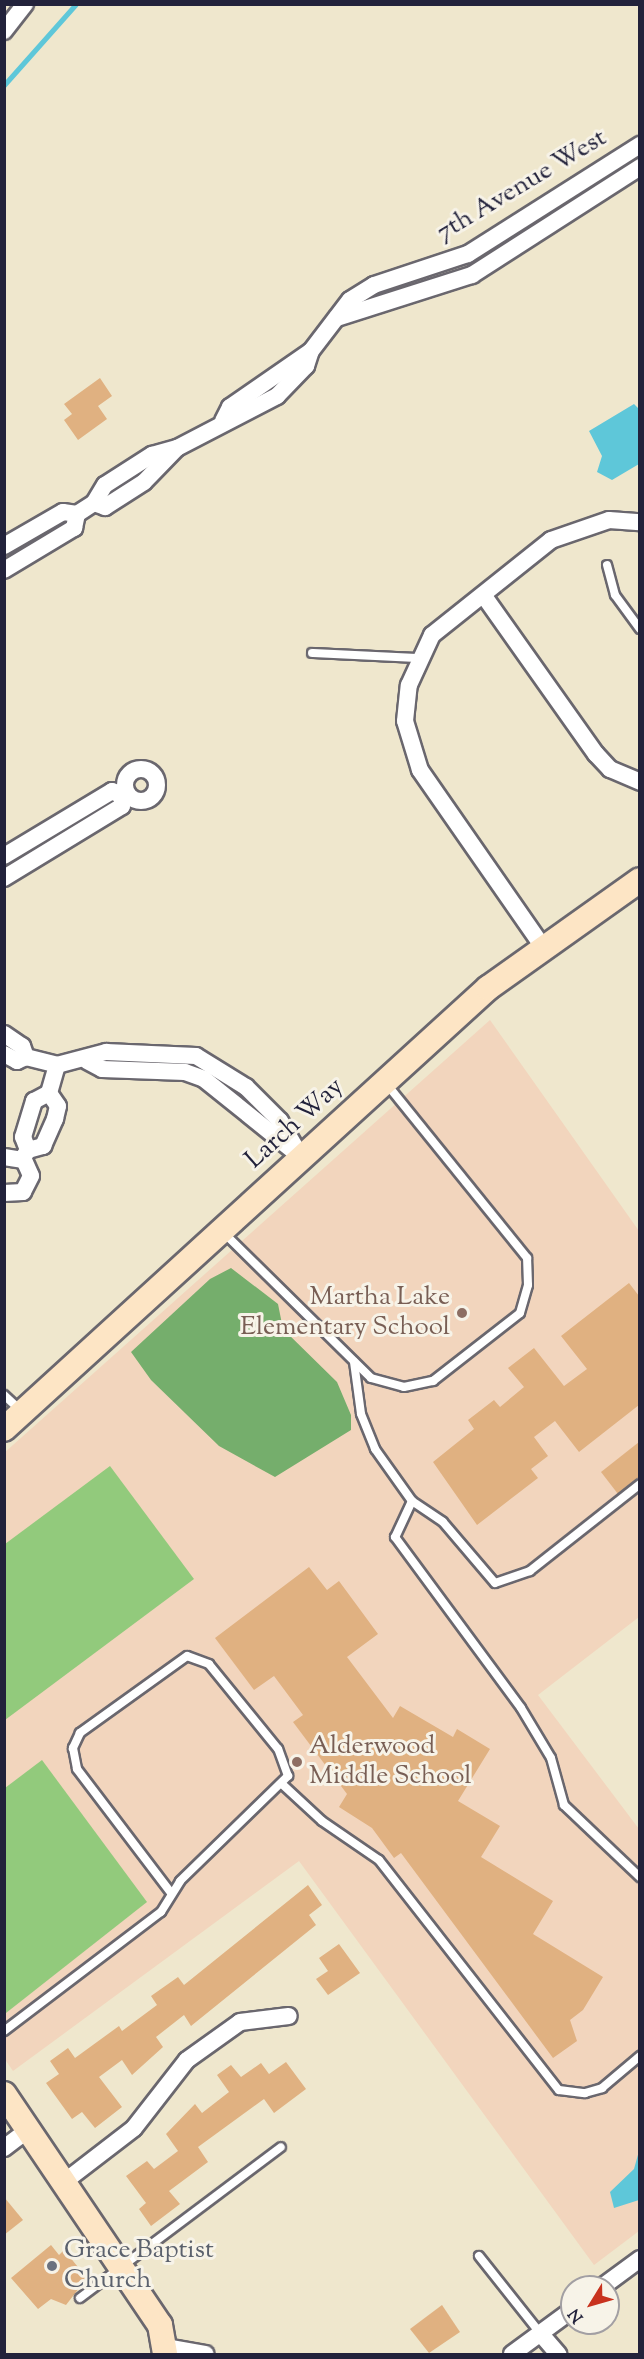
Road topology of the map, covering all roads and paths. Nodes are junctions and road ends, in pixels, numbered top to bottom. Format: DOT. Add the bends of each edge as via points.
graph roads {
  1 [pos="25,4"];
  2 [pos="4,31"];
  3 [pos="639,145"];
  4 [pos="639,167"];
  5 [pos="337,318"];
  6 [pos="77,514"];
  7 [pos="639,522"];
  8 [pos="4,546"];
  9 [pos="607,565"];
  10 [pos="4,570"];
  11 [pos="484,596"];
  12 [pos="639,629"];
  13 [pos="312,653"];
  14 [pos="418,658"];
  15 [pos="639,782"];
  16 [pos="4,855"];
  17 [pos="4,878"];
  18 [pos="639,880"];
  19 [pos="543,947"];
  20 [pos="4,1034"];
  21 [pos="4,1054"];
  22 [pos="26,1057"];
  23 [pos="57,1065"];
  24 [pos="384,1082"];
  25 [pos="49,1093"];
  26 [pos="25,1155"];
  27 [pos="4,1157"];
  28 [pos="301,1157"];
  29 [pos="4,1193"];
  30 [pos="221,1230"];
  31 [pos="354,1362"];
  32 [pos="4,1395"];
  33 [pos="23,1413"];
  34 [pos="4,1429"];
  35 [pos="639,1484"];
  36 [pos="412,1501"];
  37 [pos="282,1784"];
  38 [pos="639,1877"];
  39 [pos="171,1893"];
  40 [pos="289,2016"];
  41 [pos="4,2031"];
  42 [pos="639,2056"];
  43 [pos="4,2094"];
  44 [pos="28,2130"];
  45 [pos="281,2147"];
  46 [pos="4,2148"];
  47 [pos="64,2182"];
  48 [pos="479,2256"];
  49 [pos="639,2259"];
  50 [pos="120,2266"];
  51 [pos="618,2275"];
  52 [pos="80,2298"];
  53 [pos="560,2319"];
  54 [pos="540,2333"];
  55 [pos="166,2351"];
  56 [pos="205,2355"];
  57 [pos="512,2355"];
  58 [pos="558,2355"];
  1 -- 2 [label="street"];
  3 -- 5 [label="street, 7th Avenue West" via="468,254 374,285 351,300"];
  4 -- 5 [label="street, 7th Avenue West" via="472,274"];
  5 -- 6 [label="street, 7th Avenue West" via="311,351 306,366 277,396 177,448 152,455 105,485 94,503"];
  6 -- 8 [label="street, 7th Avenue West" via="63,512"];
  6 -- 10 [label="street, 7th Avenue West" via="74,528"];
  7 -- 11 [label="street" via="609,520 551,540"];
  9 -- 12 [label="lane" via="615,596"];
  11 -- 14 [label="street" via="432,635"];
  11 -- 15 [label="street" via="596,754 610,769"];
  13 -- 14 [label="lane"];
  14 -- 19 [label="street" via="409,686 405,721 420,770"];
  16 -- 17 [label="street" via="112,791 125,794 122,806"];
  18 -- 19 [label="main road, Larch Way"];
  19 -- 24 [label="main road, Larch Way" via="488,988"];
  20 -- 22 [label="street" via="22,1046"];
  21 -- 22 [label="street" via="17,1061"];
  22 -- 23 [label="street"];
  23 -- 25 [label="street"];
  23 -- 28 [label="street" via="87,1061 102,1069 185,1072 204,1079"];
  24 -- 28 [label="main road, Larch Way"];
  24 -- 31 [label="lane" via="527,1258 528,1285 520,1313 433,1381 404,1387 371,1378"];
  25 -- 26 [label="street" via="34,1101 22,1137"];
  25 -- 26 [label="street" via="58,1106 55,1119 43,1146"];
  26 -- 27 [label="street"];
  26 -- 29 [label="street" via="31,1170 30,1182 23,1192"];
  28 -- 30 [label="main road, Larch Way"];
  30 -- 31 [label="lane"];
  30 -- 33 [label="main road, Larch Way"];
  31 -- 36 [label="lane" via="361,1414 375,1449"];
  32 -- 33 [label="lane"];
  33 -- 34 [label="main road, Larch Way"];
  35 -- 36 [label="lane" via="530,1571 495,1583 443,1522"];
  36 -- 38 [label="lane" via="395,1537 521,1708 551,1758 564,1805"];
  37 -- 39 [label="lane"];
  37 -- 39 [label="lane" via="288,1776 278,1749 209,1664 187,1656 80,1733 74,1748 77,1769"];
  37 -- 42 [label="lane" via="322,1821 379,1860 559,2090 585,2093 602,2088"];
  39 -- 41 [label="lane" via="161,1912"];
  40 -- 47 [label="street" via="240,2022 196,2054 134,2128"];
  43 -- 44 [label="main road"];
  44 -- 46 [label="street"];
  44 -- 47 [label="main road"];
  45 -- 50 [label="lane"];
  47 -- 50 [label="main road"];
  48 -- 54 [label="lane"];
  49 -- 51 [label="street"];
  50 -- 52 [label="lane"];
  50 -- 55 [label="main road" via="160,2325"];
  53 -- 54 [label="street"];
  54 -- 57 [label="street"];
  54 -- 58 [label="street"];
  55 -- 56 [label="street"];
}
